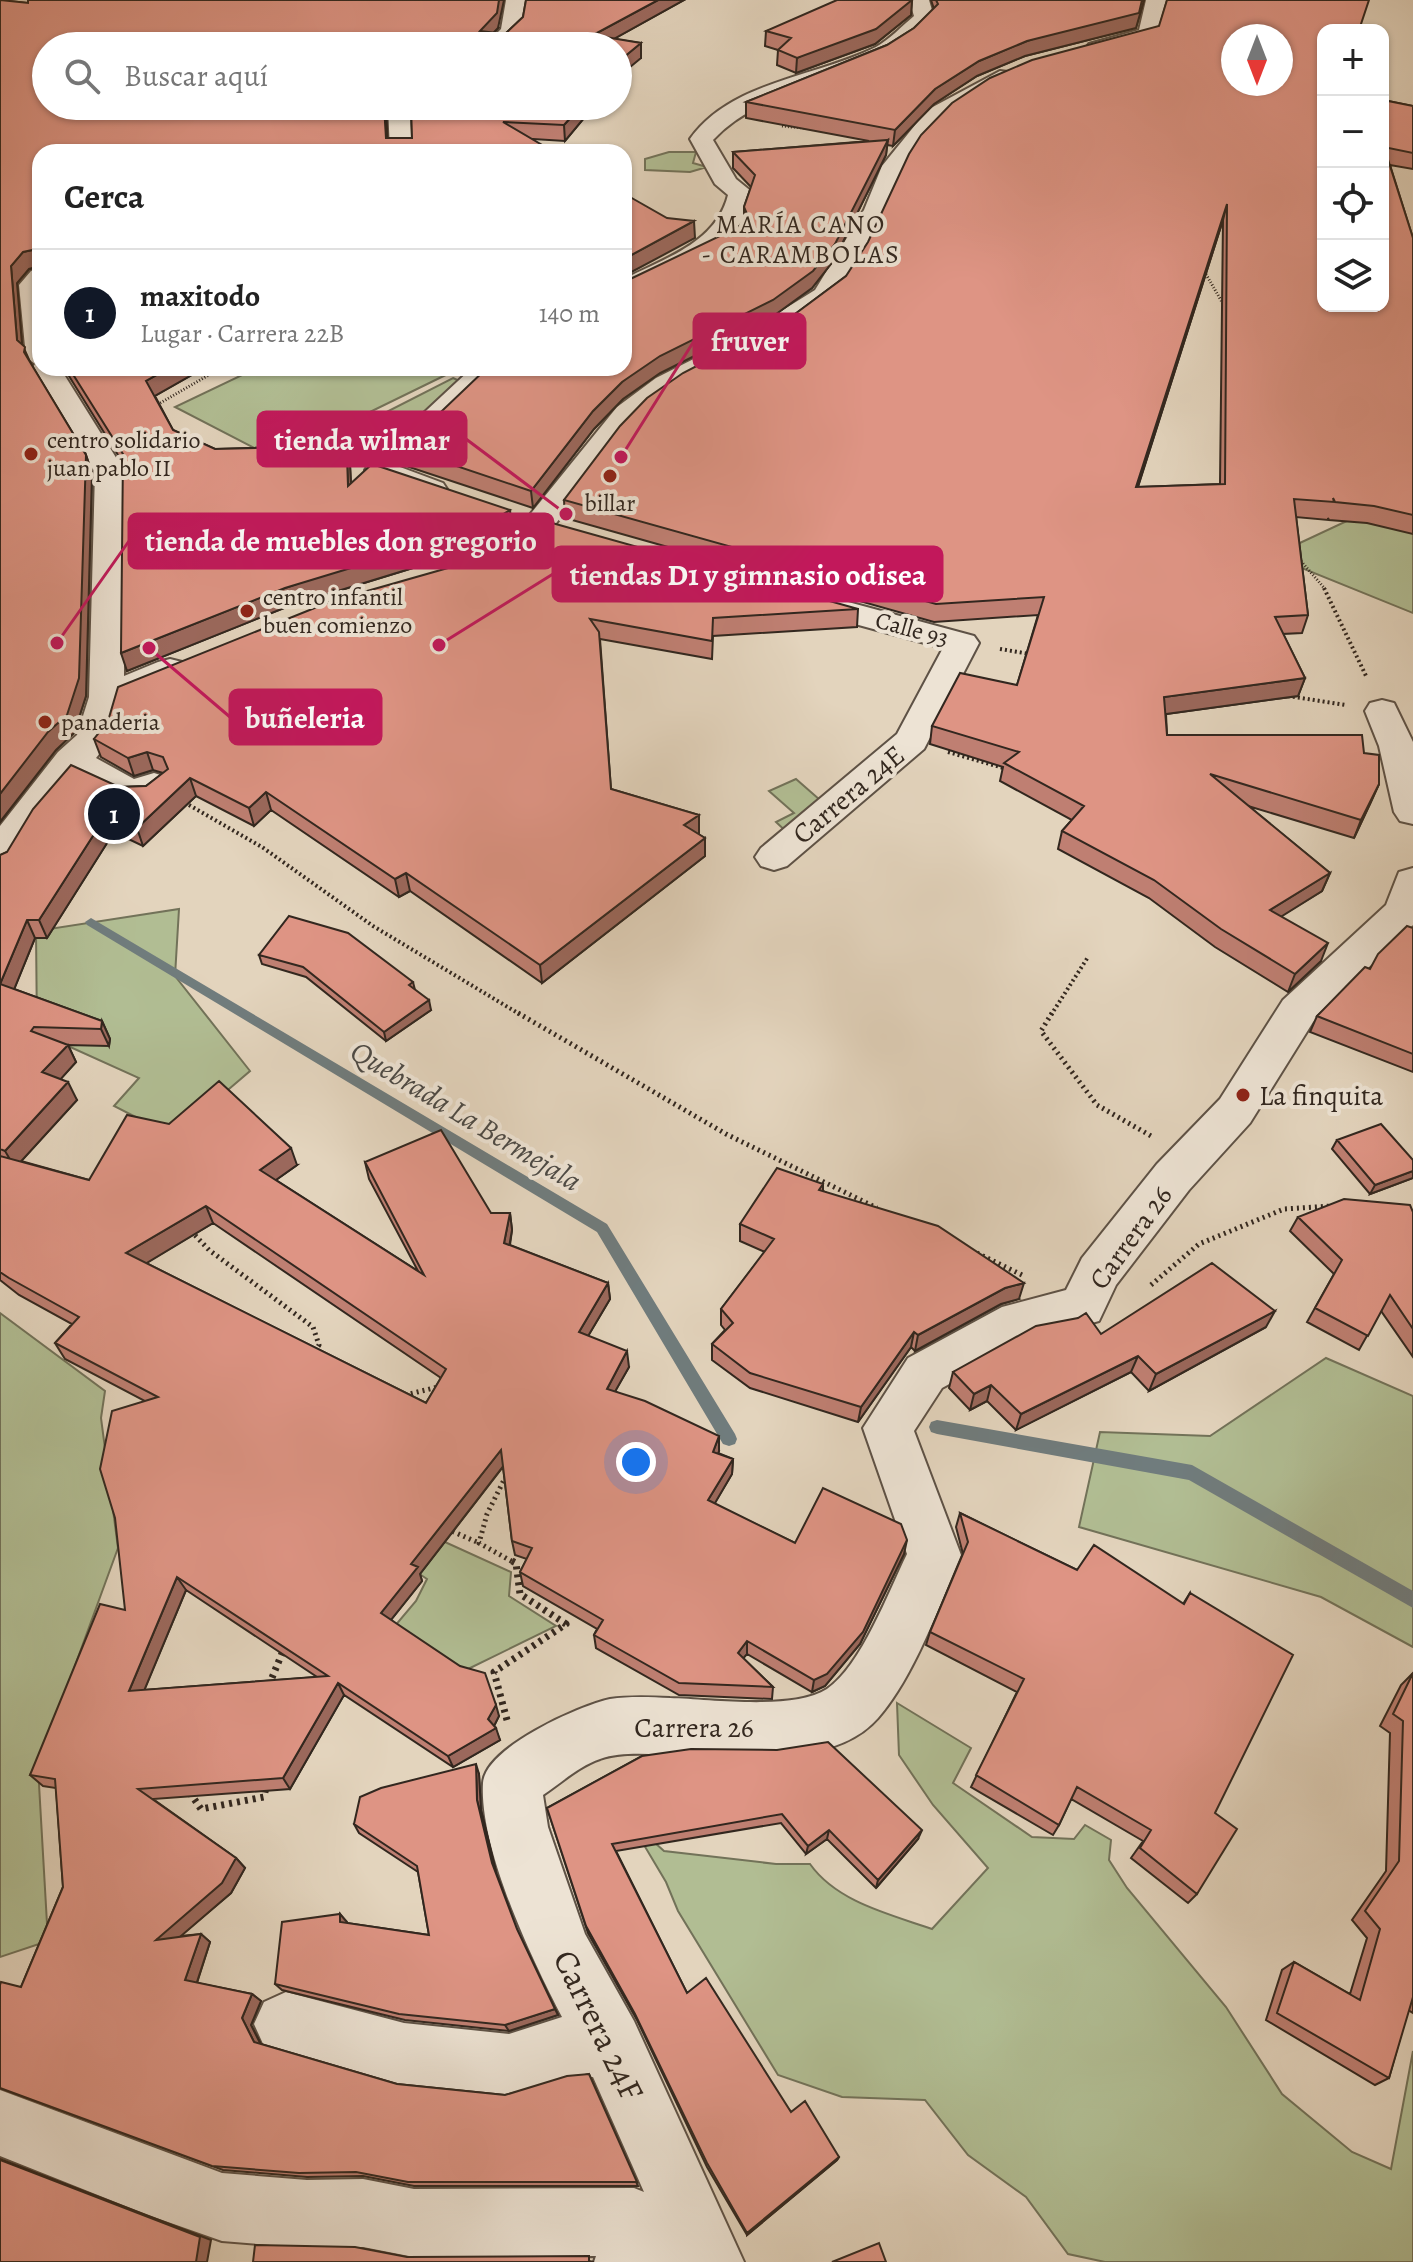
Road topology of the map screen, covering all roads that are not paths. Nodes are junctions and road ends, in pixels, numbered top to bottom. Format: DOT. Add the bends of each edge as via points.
graph roads {
  1 [pos="516,0"];
  2 [pos="919,0"];
  3 [pos="1156,0"];
  4 [pos="510,32"];
  5 [pos="1067,55"];
  6 [pos="1028,66"];
  7 [pos="400,120"];
  8 [pos="401,144"];
  9 [pos="632,285"];
  10 [pos="51,376"];
  11 [pos="480,376"];
  12 [pos="462,500"];
  13 [pos="450,574"];
  14 [pos="766,590"];
  15 [pos="962,643"];
  16 [pos="194,660"];
  17 [pos="106,697"];
  18 [pos="1382,711"];
  19 [pos="71,760"];
  20 [pos="154,785"];
  21 [pos="1413,812"];
  22 [pos="11,816"];
  23 [pos="774,857"];
  24 [pos="0,860"];
  25 [pos="1413,881"];
  26 [pos="512,1781"];
  27 [pos="286,2024"];
  28 [pos="611,2044"];
  29 [pos="0,2123"];
  30 [pos="679,2256"];
  1 -- 4 [label="street"];
  2 -- 9 [label="street" via="924,17 885,51 763,96 717,122 701,139 727,184 740,192 735,215 712,244"];
  3 -- 5 [label="street" via="1148,34"];
  6 -- 13 [label="street" via="937,114 894,166 876,210 825,295 666,384 627,413 541,524 517,545"];
  7 -- 8 [label="street"];
  10 -- 17 [label="street" via="110,472"];
  11 -- 12 [label="street" via="380,470"];
  14 -- 15 [label="street, Calle 93"];
  15 -- 23 [label="street, Carrera 24E" via="911,741"];
  16 -- 17 [label="street"];
  17 -- 19 [label="street" via="94,738"];
  18 -- 21 [label="street" via="1397,746"];
  19 -- 20 [label="street" via="127,791"];
  19 -- 22 [label="street"];
  22 -- 24 [label="street"];
  25 -- 26 [label="street, Carrera 26" via="1404,911 1298,1011 1235,1111 1173,1177 1099,1272 1082,1307 1019,1322 925,1373 888,1428 934,1555 878,1669 847,1708 790,1727 612,1727 580,1739"];
  26 -- 28 [label="street, Carrera 24F" via="518,1827 535,1885 562,1954"];
  27 -- 28 [label="street" via="404,2055 509,2066 569,2047"];
  28 -- 30 [label="street, Carrera 24F"];
  29 -- 30 [label="street" via="222,2207 363,2213 414,2223 634,2222"];
}
